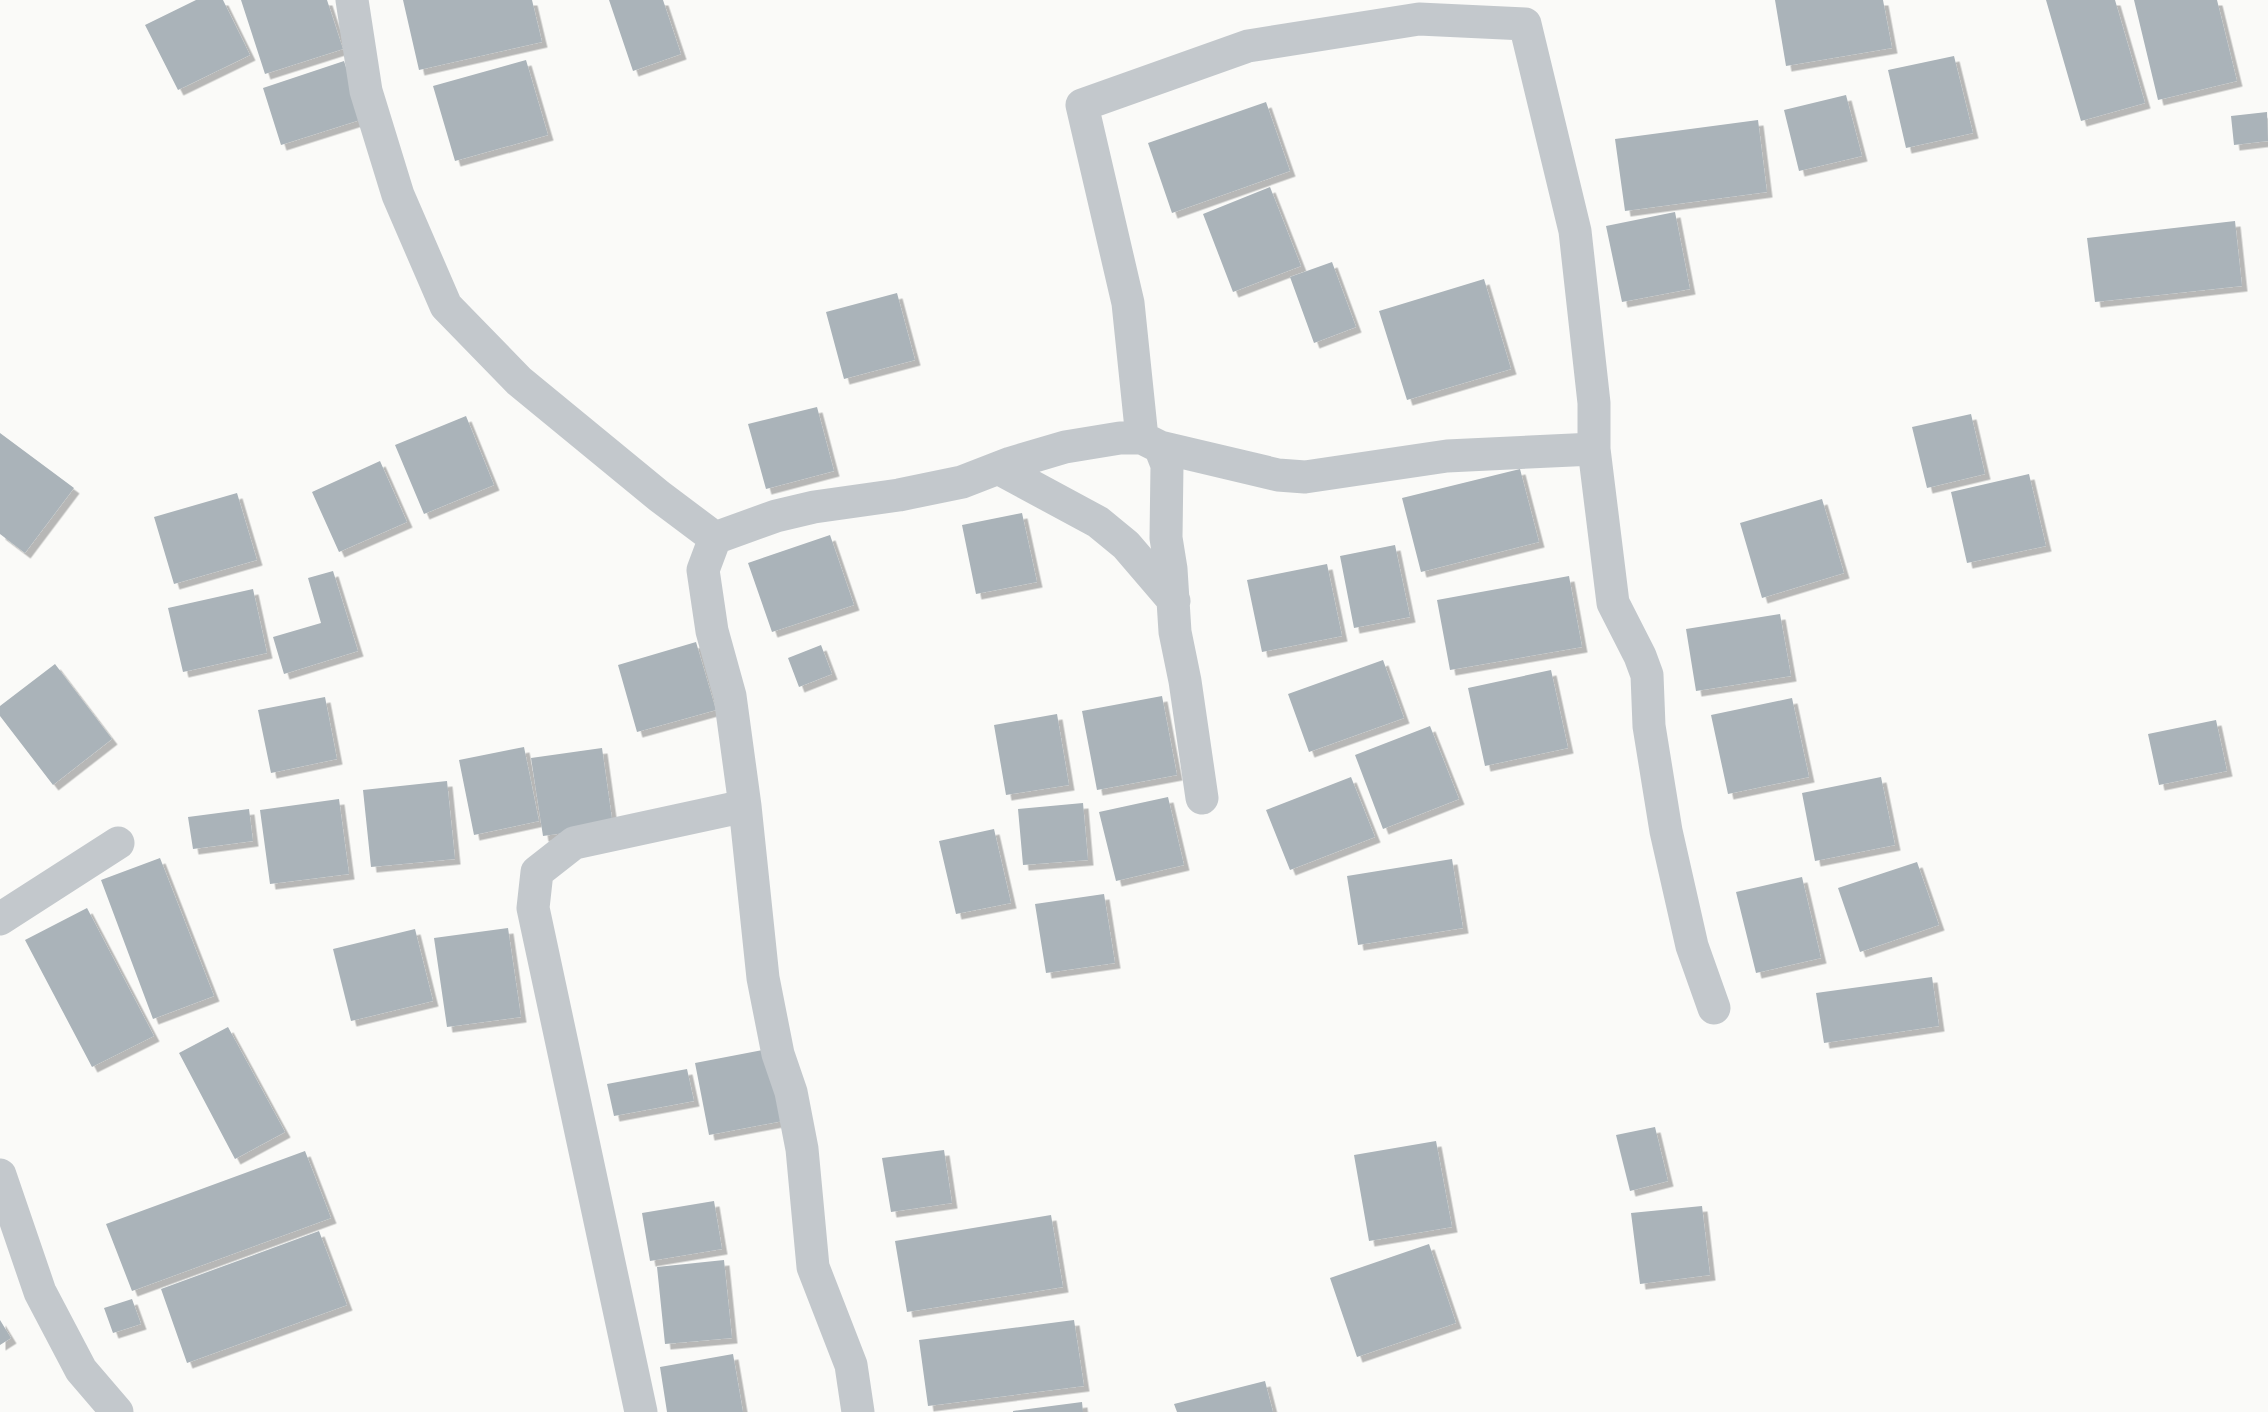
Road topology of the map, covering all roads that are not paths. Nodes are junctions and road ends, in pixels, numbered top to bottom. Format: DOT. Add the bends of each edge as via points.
graph roads {
  1 [pos="352,0"];
  2 [pos="1151,443"];
  3 [pos="1594,449"];
  4 [pos="998,468"];
  5 [pos="715,538"];
  6 [pos="1174,601"];
  7 [pos="1202,798"];
  8 [pos="746,806"];
  9 [pos="118,843"];
  10 [pos="0,919"];
  11 [pos="1714,1008"];
  12 [pos="0,1174"];
  13 [pos="117,1412"];
  14 [pos="641,1412"];
  15 [pos="858,1412"];
  1 -- 5 [label="street" via="366,91 398,195 446,306 519,381"];
  2 -- 3 [label="street" via="1305,477 1447,456"];
  2 -- 3 [label="street" via="1128,303 1082,105 1248,46 1419,19 1525,24 1575,231 1594,403"];
  2 -- 4 [label="street" via="1120,438 1065,447"];
  2 -- 6 [label="street" via="1167,465 1164,510"];
  3 -- 11 [label="street" via="1613,603 1647,675 1649,726 1666,831 1692,946"];
  4 -- 5 [label="street" via="962,482 776,516"];
  4 -- 6 [label="street" via="1098,522 1126,545"];
  5 -- 8 [label="street" via="703,570 712,631 730,696"];
  6 -- 7 [label="street" via="1175,632"];
  8 -- 14 [label="street" via="574,843 537,872 532,908"];
  8 -- 15 [label="street" via="763,978 802,1149 813,1267 851,1365"];
  9 -- 10 [label="street"];
  12 -- 13 [label="street" via="40,1292 81,1370"];
}
